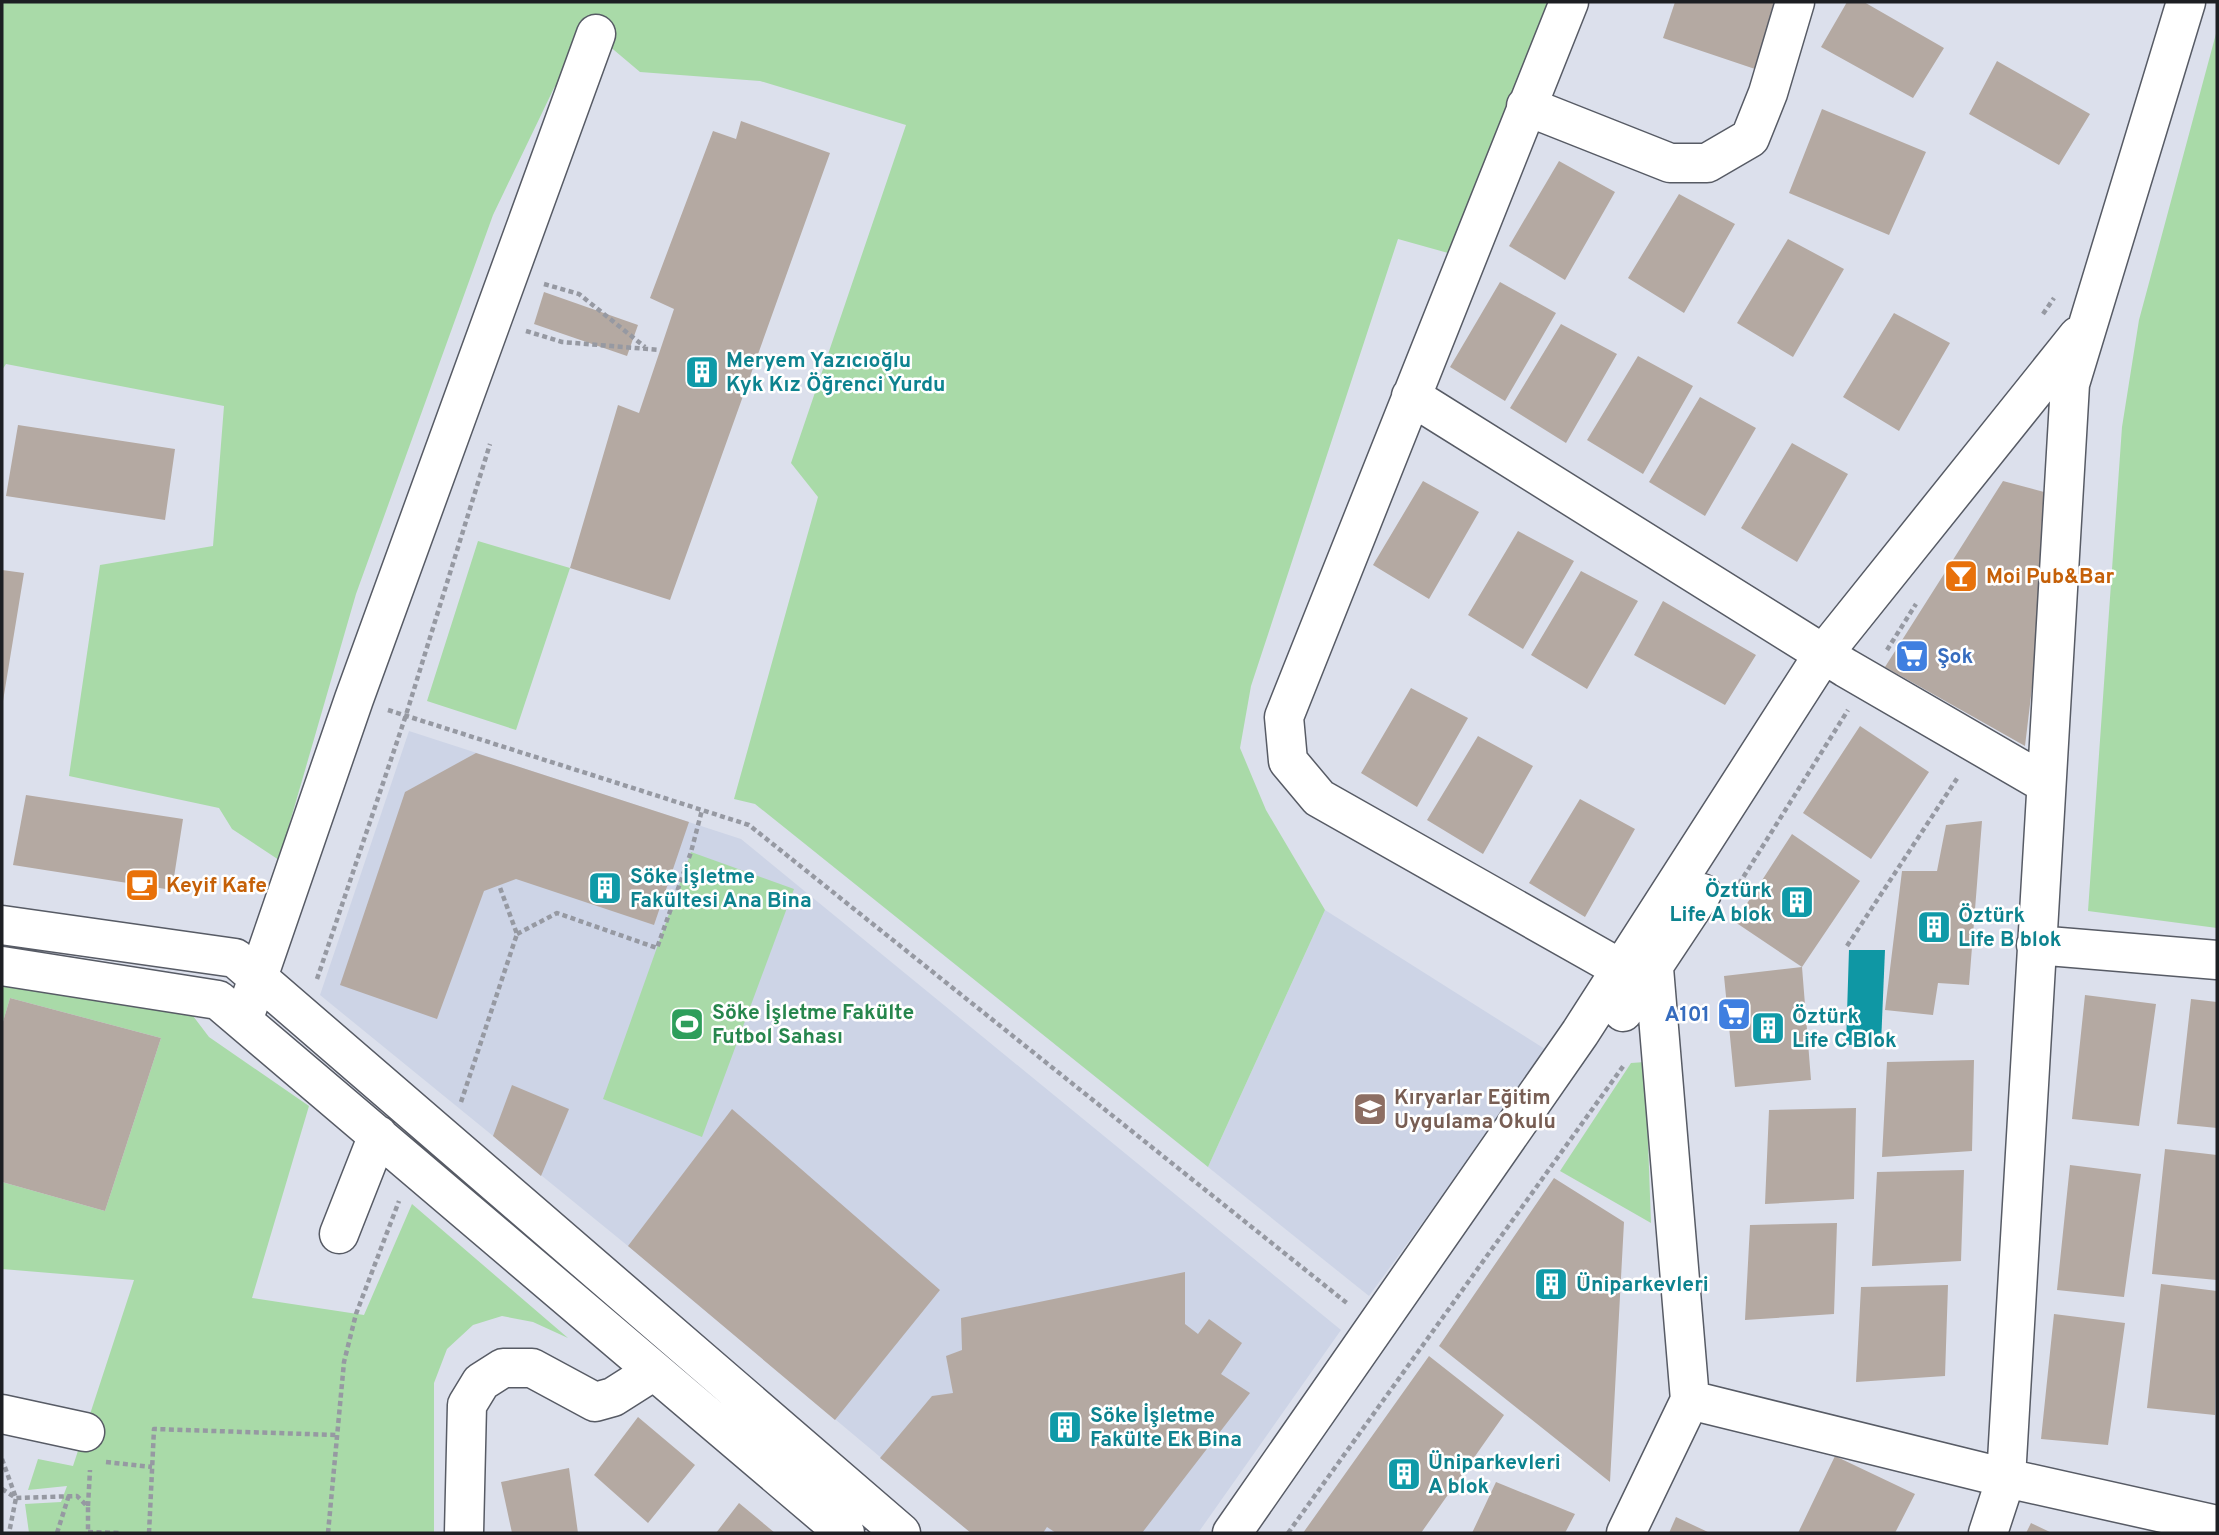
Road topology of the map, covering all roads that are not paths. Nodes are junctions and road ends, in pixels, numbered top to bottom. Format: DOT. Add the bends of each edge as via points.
graph roads {
  1 [pos="1569,2"];
  2 [pos="1795,2"];
  3 [pos="2186,2"];
  4 [pos="596,34"];
  5 [pos="1525,106"];
  6 [pos="2085,326"];
  7 [pos="1411,396"];
  8 [pos="1846,667"];
  9 [pos="2046,784"];
  10 [pos="2,925"];
  11 [pos="2036,945"];
  12 [pos="2217,960"];
  13 [pos="2,966"];
  14 [pos="1637,969"];
  15 [pos="256,976"];
  16 [pos="243,1021"];
  17 [pos="378,1135"];
  18 [pos="339,1234"];
  19 [pos="654,1371"];
  20 [pos="1690,1400"];
  21 [pos="2,1414"];
  22 [pos="88,1446"];
  23 [pos="2006,1478"];
  24 [pos="2217,1525"];
  25 [pos="464,1533"];
  26 [pos="845,1533"];
  27 [pos="901,1533"];
  28 [pos="1232,1533"];
  29 [pos="1261,1533"];
  30 [pos="1626,1533"];
  31 [pos="1988,1533"];
  1 -- 5 [label="street"];
  2 -- 5 [label="street" via="1769,93 1750,138 1706,163 1670,163"];
  3 -- 6 [label="street"];
  4 -- 15 [label="street"];
  5 -- 7 [label="street"];
  6 -- 8 [label="street"];
  6 -- 9 [label="street" via="2070,384"];
  7 -- 8 [label="street"];
  7 -- 14 [label="street" via="1284,717 1288,761 1319,798"];
  8 -- 9 [label="street"];
  8 -- 14 [label="street"];
  9 -- 11 [label="street"];
  10 -- 15 [label="street" via="235,958"];
  11 -- 12 [label="street"];
  11 -- 23 [label="street"];
  13 -- 16 [label="street" via="218,1000"];
  14 -- 20 [label="street" via="1657,1018"];
  14 -- 28 [label="street" via="1374,1325"];
  14 -- 29 [label="street"];
  15 -- 16 [label="street"];
  15 -- 27 [label="street"];
  16 -- 17 [label="street"];
  17 -- 18 [label="street"];
  17 -- 19 [label="street"];
  19 -- 25 [label="street" via="613,1397 595,1402 532,1367 503,1368 481,1382 467,1405"];
  19 -- 26 [label="street"];
  20 -- 23 [label="street"];
  20 -- 30 [label="street"];
  21 -- 22 [label="street"];
  23 -- 24 [label="street"];
  23 -- 31 [label="street"];
}
